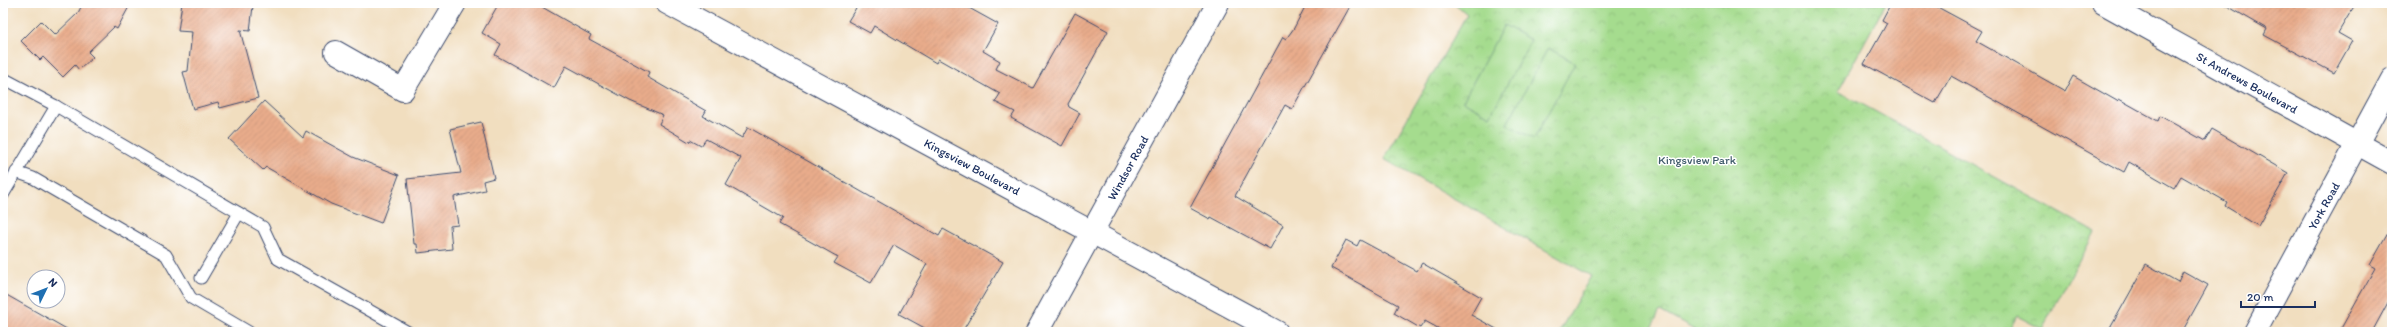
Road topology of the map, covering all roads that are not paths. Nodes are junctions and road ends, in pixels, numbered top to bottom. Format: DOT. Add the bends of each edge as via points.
graph roads {
  1 [pos="455,3"];
  2 [pos="667,3"];
  3 [pos="1218,3"];
  4 [pos="2103,3"];
  5 [pos="336,52"];
  6 [pos="3,78"];
  7 [pos="2392,79"];
  8 [pos="56,106"];
  9 [pos="2356,144"];
  10 [pos="2392,164"];
  11 [pos="16,172"];
  12 [pos="3,195"];
  13 [pos="239,213"];
  14 [pos="1093,231"];
  15 [pos="201,278"];
  16 [pos="249,332"];
  17 [pos="408,332"];
  18 [pos="1037,332"];
  19 [pos="1277,332"];
  20 [pos="2255,332"];
  1 -- 5 [label="street" via="403,90"];
  2 -- 14 [label="street, Kingsview Boulevard"];
  3 -- 14 [label="street, Windsor Road"];
  4 -- 9 [label="street, St Andrews Boulevard"];
  6 -- 8 [label="lane"];
  7 -- 9 [label="street, York Road"];
  8 -- 11 [label="lane"];
  8 -- 13 [label="lane"];
  9 -- 10 [label="street, St Andrews Boulevard"];
  9 -- 20 [label="street, York Road"];
  11 -- 12 [label="lane"];
  11 -- 16 [label="lane" via="33,178 166,255 191,298"];
  13 -- 15 [label="lane"];
  13 -- 17 [label="lane" via="263,227 278,259"];
  14 -- 18 [label="street, Windsor Road"];
  14 -- 19 [label="street, Kingsview Boulevard"];
}
